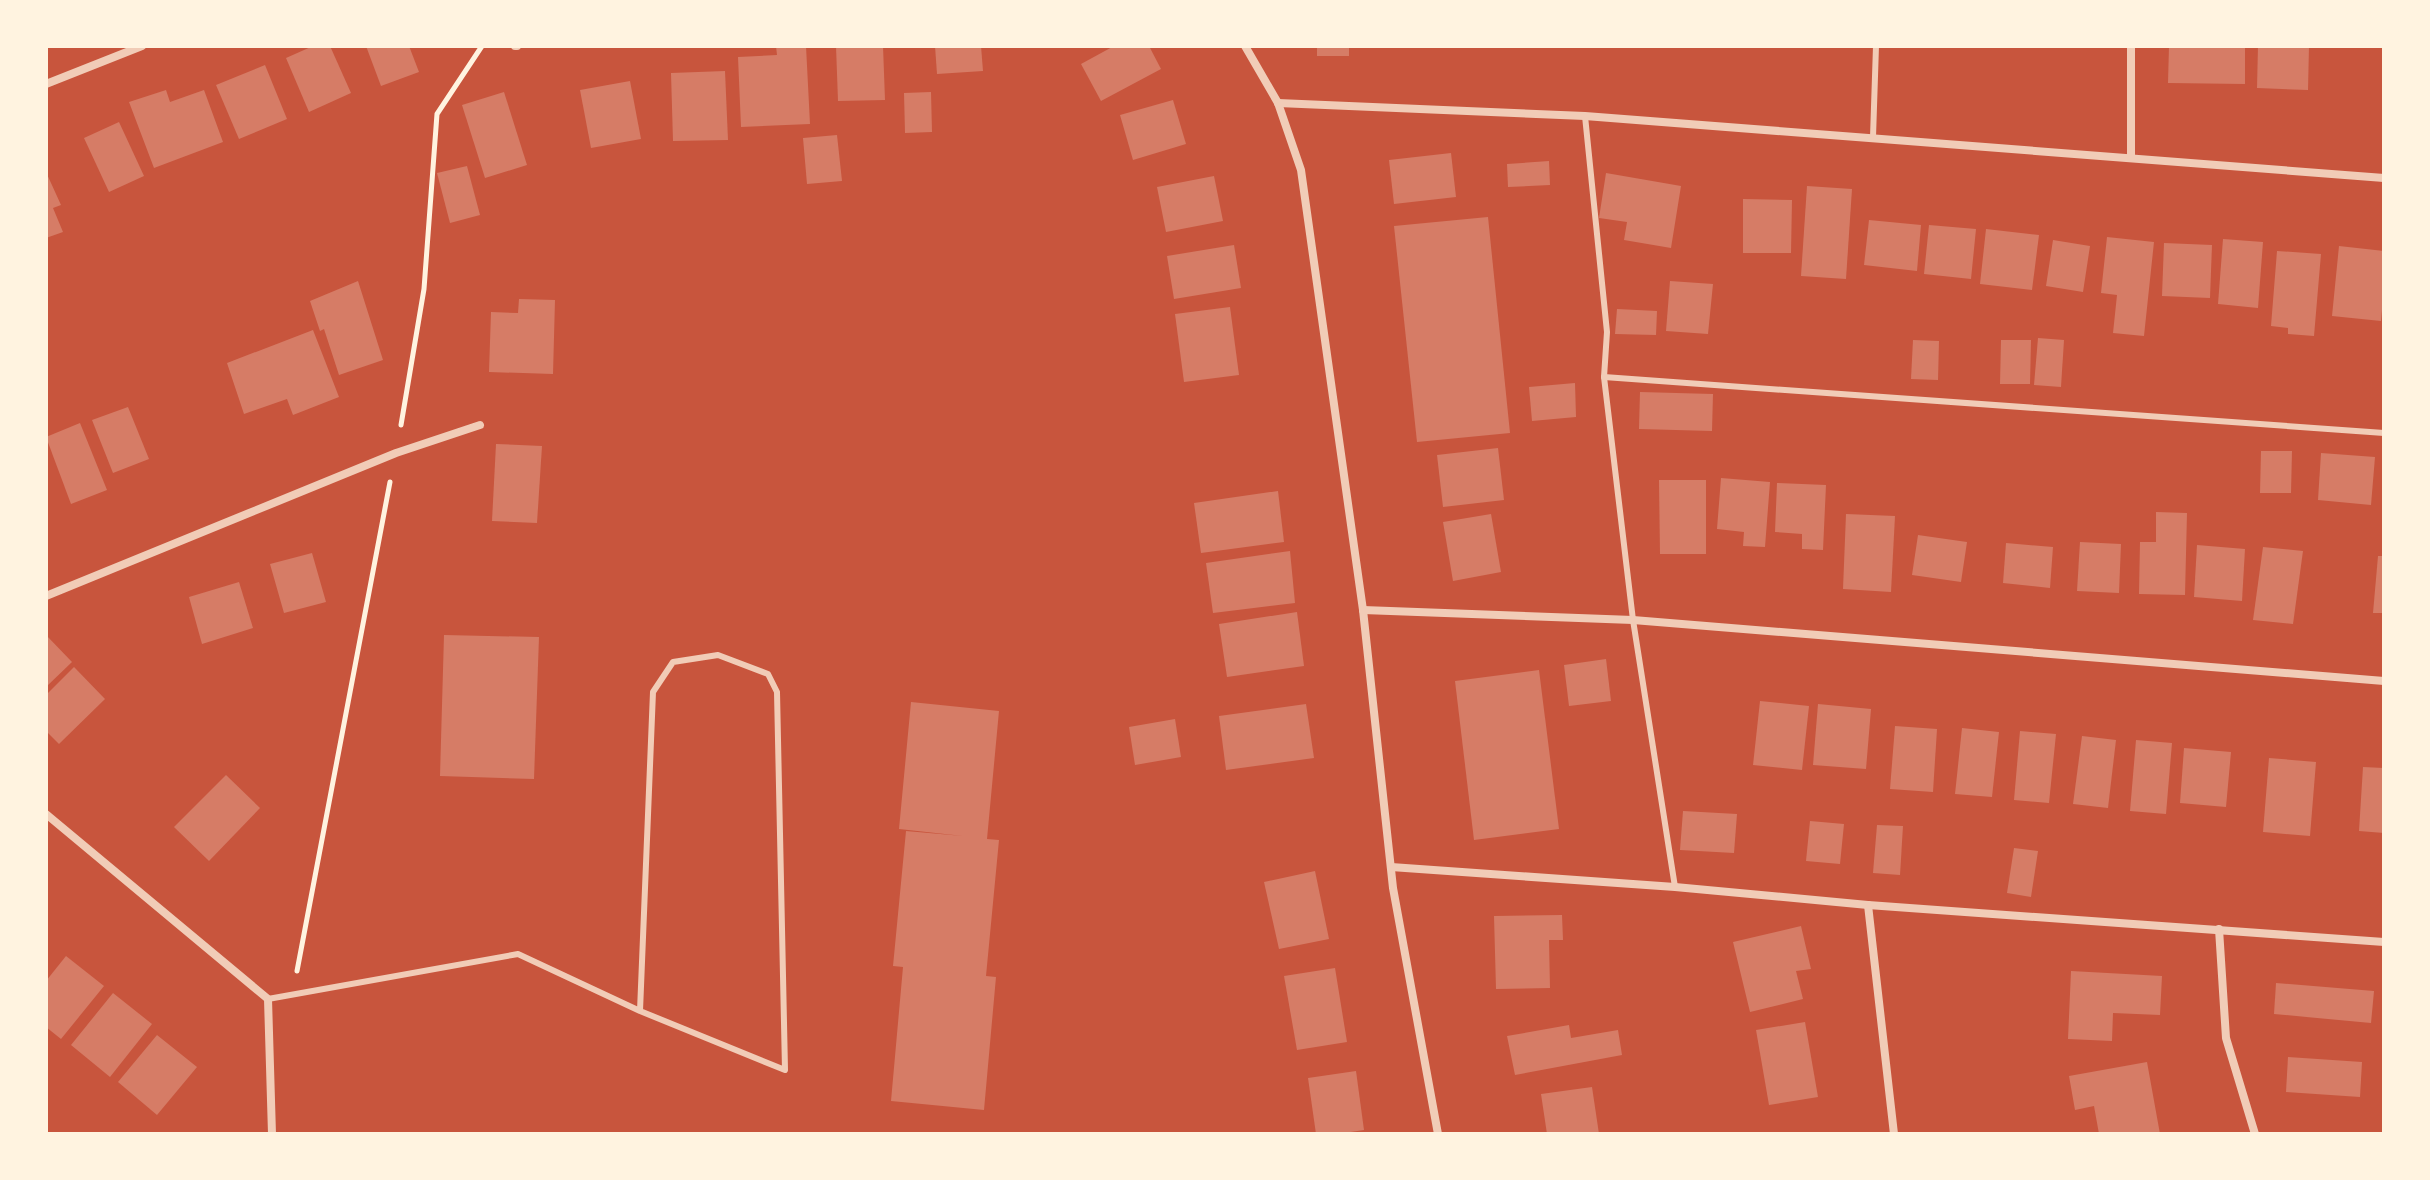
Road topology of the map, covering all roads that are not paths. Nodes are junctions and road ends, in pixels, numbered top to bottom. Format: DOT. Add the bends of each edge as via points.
graph roads {
  1 [pos="142,46"];
  2 [pos="1245,46"];
  3 [pos="1876,46"];
  4 [pos="2131,46"];
  5 [pos="46,84"];
  6 [pos="1278,103"];
  7 [pos="1585,116"];
  8 [pos="1873,137"];
  9 [pos="2131,158"];
  10 [pos="2384,178"];
  11 [pos="1604,377"];
  12 [pos="480,425"];
  13 [pos="2384,433"];
  14 [pos="46,596"];
  15 [pos="1363,610"];
  16 [pos="1633,620"];
  17 [pos="2384,681"];
  18 [pos="46,814"];
  19 [pos="1391,867"];
  20 [pos="1675,887"];
  21 [pos="1868,905"];
  22 [pos="2219,929"];
  23 [pos="2384,942"];
  24 [pos="268,999"];
  25 [pos="640,1011"];
  26 [pos="272,1134"];
  27 [pos="1438,1134"];
  28 [pos="1894,1134"];
  29 [pos="2255,1134"];
  1 -- 5 [label="street"];
  2 -- 6 [label="street"];
  3 -- 8 [label="lane"];
  4 -- 9 [label="street"];
  6 -- 7 [label="street"];
  6 -- 15 [label="street" via="1301,170"];
  7 -- 8 [label="street"];
  7 -- 11 [label="lane" via="1607,332"];
  8 -- 9 [label="street"];
  9 -- 10 [label="street"];
  11 -- 13 [label="lane"];
  11 -- 16 [label="lane"];
  12 -- 14 [label="street" via="396,453"];
  15 -- 16 [label="street"];
  15 -- 19 [label="street"];
  16 -- 17 [label="street"];
  16 -- 20 [label="lane"];
  18 -- 24 [label="street"];
  19 -- 20 [label="street"];
  19 -- 27 [label="street"];
  20 -- 21 [label="street"];
  21 -- 22 [label="street"];
  21 -- 28 [label="street"];
  22 -- 23 [label="street"];
  22 -- 29 [label="street" via="2226,1038"];
  24 -- 25 [label="lane" via="518,954"];
  24 -- 26 [label="street"];
  25 -- 25 [label="lane" via="785,1070 777,692 768,674 718,655 673,662 653,692"];
}
